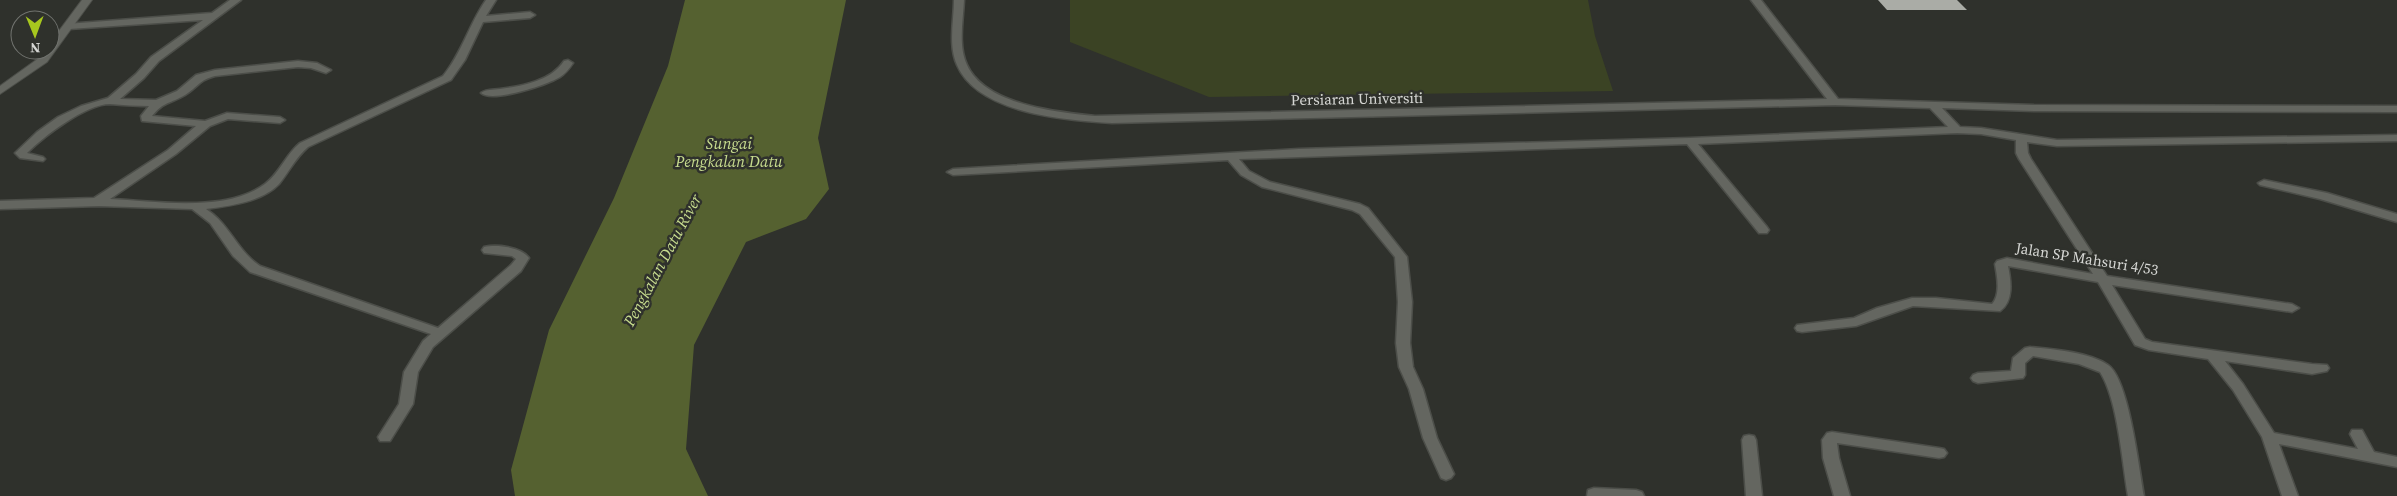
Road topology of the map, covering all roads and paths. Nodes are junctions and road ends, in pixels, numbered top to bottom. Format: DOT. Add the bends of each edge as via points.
graph roads {
  1 [pos="87,0"];
  2 [pos="236,0"];
  3 [pos="491,0"];
  4 [pos="959,0"];
  5 [pos="1756,0"];
  6 [pos="530,15"];
  7 [pos="212,16"];
  8 [pos="478,19"];
  9 [pos="69,26"];
  10 [pos="568,63"];
  11 [pos="326,70"];
  12 [pos="0,91"];
  13 [pos="486,93"];
  14 [pos="112,100"];
  15 [pos="1835,102"];
  16 [pos="157,103"];
  17 [pos="1934,106"];
  18 [pos="2397,108"];
  19 [pos="280,120"];
  20 [pos="206,124"];
  21 [pos="1957,130"];
  22 [pos="2021,138"];
  23 [pos="2397,138"];
  24 [pos="1690,141"];
  25 [pos="1231,156"];
  26 [pos="39,159"];
  27 [pos="953,172"];
  28 [pos="2264,183"];
  29 [pos="97,202"];
  30 [pos="0,205"];
  31 [pos="195,206"];
  32 [pos="2397,218"];
  33 [pos="1763,230"];
  34 [pos="488,250"];
  35 [pos="2101,279"];
  36 [pos="2292,308"];
  37 [pos="1802,328"];
  38 [pos="440,333"];
  39 [pos="2212,355"];
  40 [pos="2322,368"];
  41 [pos="1978,378"];
  42 [pos="2357,434"];
  43 [pos="385,437"];
  44 [pos="2268,437"];
  45 [pos="1749,440"];
  46 [pos="1938,453"];
  47 [pos="2370,458"];
  48 [pos="2397,462"];
  49 [pos="1446,474"];
  50 [pos="1594,494"];
  51 [pos="1636,496"];
  52 [pos="1754,496"];
  53 [pos="1842,496"];
  54 [pos="2136,496"];
  55 [pos="2290,496"];
  1 -- 9 [label="main road"];
  2 -- 7 [label="street"];
  3 -- 8 [label="street"];
  4 -- 15 [label="street, Persiaran Universiti" via="958,49 962,66 972,80 1014,104 1076,118 1112,120"];
  5 -- 15 [label="street"];
  6 -- 8 [label="street"];
  7 -- 9 [label="street"];
  7 -- 14 [label="street" via="155,59"];
  8 -- 31 [label="street" via="458,64 447,78 304,146 288,158 276,181 264,190"];
  9 -- 12 [label="main road" via="43,60"];
  10 -- 13 [label="street" via="562,72 541,82 504,92"];
  11 -- 16 [label="street" via="298,64 205,75 181,93"];
  14 -- 16 [label="street"];
  14 -- 26 [label="street" via="73,112 40,132 21,153"];
  15 -- 17 [label="street, Persiaran Universiti"];
  16 -- 20 [label="street" via="146,119"];
  17 -- 18 [label="street, Persiaran Universiti"];
  17 -- 21 [label="street"];
  19 -- 20 [label="street" via="227,116"];
  20 -- 29 [label="street" via="172,152"];
  21 -- 22 [label="street"];
  21 -- 24 [label="street"];
  22 -- 23 [label="street" via="2057,143"];
  22 -- 35 [label="street" via="2025,159"];
  24 -- 25 [label="street"];
  24 -- 33 [label="street"];
  25 -- 27 [label="street"];
  25 -- 49 [label="street" via="1245,173 1266,185 1364,211 1401,256 1406,367"];
  28 -- 32 [label="street"];
  29 -- 30 [label="street"];
  29 -- 31 [label="street"];
  31 -- 38 [label="street" via="216,222 245,263"];
  34 -- 38 [label="street" via="515,253 523,258 516,268"];
  35 -- 36 [label="street, Jalan SP Mahsuri 4/53"];
  35 -- 37 [label="street, Jalan SP Mahsuri 4/53" via="2007,262 2001,264 2004,275 2000,307 1912,302 1882,310 1856,322"];
  35 -- 39 [label="street" via="2140,342"];
  38 -- 43 [label="street" via="428,344 411,372 406,404"];
  39 -- 40 [label="street"];
  39 -- 44 [label="street" via="2238,387"];
  41 -- 54 [label="street" via="2016,377 2020,374 2018,361 2030,352 2092,363 2103,368 2109,374 2124,422"];
  42 -- 47 [label="street"];
  44 -- 47 [label="street"];
  44 -- 55 [label="street"];
  45 -- 52 [label="street"];
  46 -- 53 [label="street" via="1832,437 1829,440 1831,458"];
  47 -- 48 [label="street"];
  50 -- 51 [label="street"];
}
